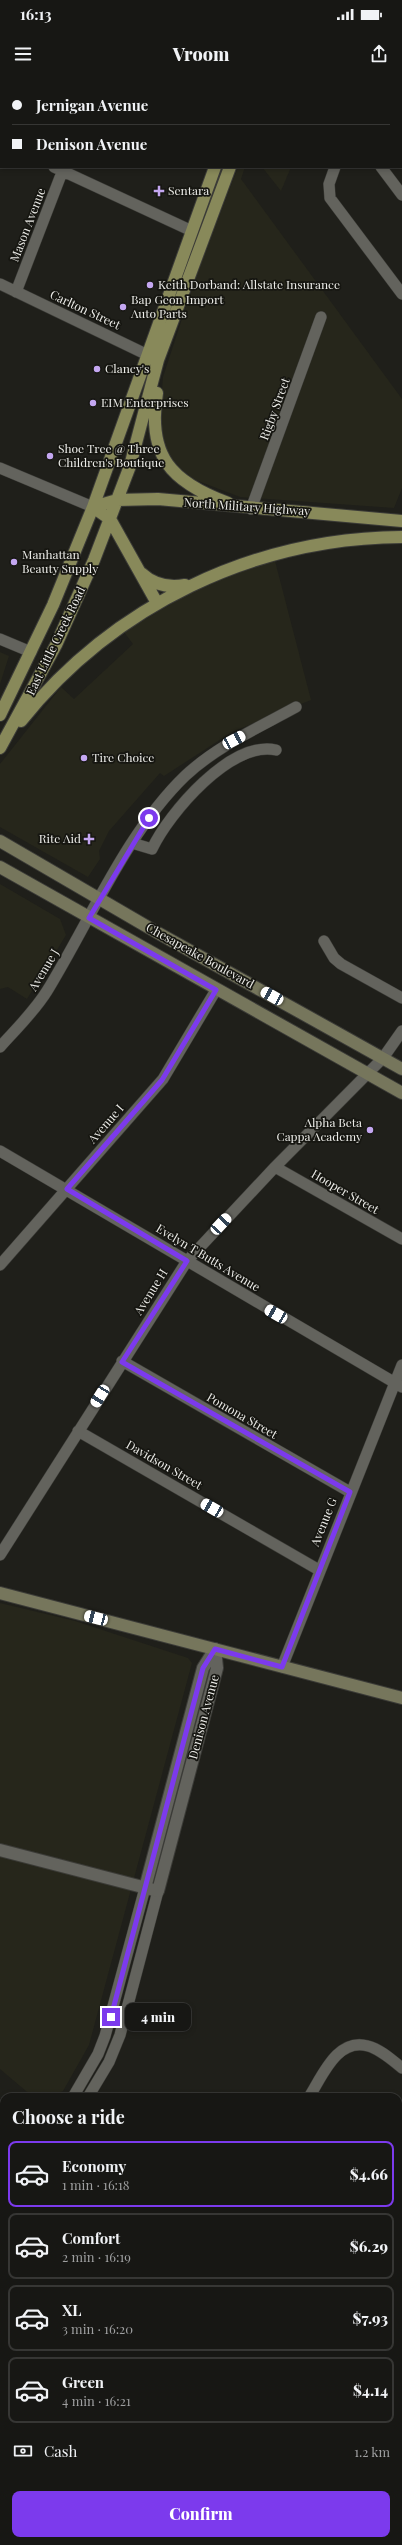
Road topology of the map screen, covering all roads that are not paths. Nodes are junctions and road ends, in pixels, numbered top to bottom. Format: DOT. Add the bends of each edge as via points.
graph roads {
  1 [pos="60,168"];
  2 [pos="215,168"];
  3 [pos="230,168"];
  4 [pos="335,168"];
  5 [pos="382,168"];
  6 [pos="402,195"];
  7 [pos="192,231"];
  8 [pos="0,284"];
  9 [pos="16,292"];
  10 [pos="402,294"];
  11 [pos="321,317"];
  12 [pos="147,354"];
  13 [pos="158,360"];
  14 [pos="0,468"];
  15 [pos="117,500"];
  16 [pos="93,507"];
  17 [pos="251,509"];
  18 [pos="110,519"];
  19 [pos="402,521"];
  20 [pos="402,537"];
  21 [pos="139,571"];
  22 [pos="201,580"];
  23 [pos="157,603"];
  24 [pos="0,639"];
  25 [pos="31,652"];
  26 [pos="296,707"];
  27 [pos="0,715"];
  28 [pos="1,747"];
  29 [pos="276,750"];
  30 [pos="0,841"];
  31 [pos="132,844"];
  32 [pos="0,866"];
  33 [pos="99,899"];
  34 [pos="89,918"];
  35 [pos="324,941"];
  36 [pos="216,990"];
  37 [pos="402,998"];
  38 [pos="402,1031"];
  39 [pos="0,1047"];
  40 [pos="383,1058"];
  41 [pos="402,1068"];
  42 [pos="366,1074"];
  43 [pos="402,1093"];
  44 [pos="0,1151"];
  45 [pos="274,1167"];
  46 [pos="67,1189"];
  47 [pos="402,1239"];
  48 [pos="187,1261"];
  49 [pos="0,1264"];
  50 [pos="122,1362"];
  51 [pos="402,1365"];
  52 [pos="398,1385"];
  53 [pos="78,1431"];
  54 [pos="350,1492"];
  55 [pos="0,1556"];
  56 [pos="319,1570"];
  57 [pos="0,1593"];
  58 [pos="215,1649"];
  59 [pos="282,1667"];
  60 [pos="402,1698"];
  61 [pos="0,1850"];
  62 [pos="145,1888"];
  63 [pos="158,1891"];
  64 [pos="402,2068"];
  65 [pos="75,2093"];
  66 [pos="90,2093"];
  67 [pos="311,2093"];
  1 -- 7 [label="street"];
  1 -- 9 [label="street, Mason Avenue"];
  2 -- 7 [label="main road, East Little Creek Road"];
  3 -- 13 [label="main road, East Little Creek Road"];
  4 -- 10 [label="street" via="329,184 330,198"];
  5 -- 6 [label="street"];
  7 -- 12 [label="main road, East Little Creek Road"];
  8 -- 9 [label="street, Carlton Street"];
  9 -- 12 [label="street, Carlton Street"];
  11 -- 17 [label="street, Rigby Street"];
  12 -- 13 [label="street, Carlton Street"];
  12 -- 16 [label="main road, East Little Creek Road"];
  13 -- 15 [label="main road, East Little Creek Road" via="140,431"];
  13 -- 17 [label="main road" via="159,379 153,418 158,444 169,466 194,489"];
  14 -- 16 [label="street"];
  15 -- 16 [label="main road, North Military Highway"];
  15 -- 17 [label="main road, North Military Highway" via="158,500"];
  15 -- 18 [label="main road, East Little Creek Road"];
  16 -- 18 [label="main road"];
  16 -- 25 [label="main road, East Little Creek Road"];
  17 -- 19 [label="main road, North Military Highway" via="314,512"];
  18 -- 21 [label="main road"];
  18 -- 28 [label="main road, East Little Creek Road" via="63,631"];
  20 -- 22 [label="main road" via="345,540 305,546 242,564"];
  21 -- 22 [label="main road" via="166,586 184,585"];
  21 -- 23 [label="main road"];
  22 -- 23 [label="main road"];
  23 -- 28 [label="main road" via="129,621 77,662"];
  24 -- 25 [label="street"];
  25 -- 27 [label="main road, East Little Creek Road"];
  26 -- 31 [label="street, Avenue J" via="234,740 198,765 157,807"];
  29 -- 31 [label="street" via="266,748 248,751 212,776 168,820 152,849"];
  30 -- 33 [label="main road, Chesapeake Boulevard"];
  31 -- 33 [label="street, Avenue J"];
  32 -- 34 [label="main road, Chesapeake Boulevard"];
  33 -- 34 [label="street, Avenue J"];
  33 -- 40 [label="main road, Chesapeake Boulevard"];
  34 -- 36 [label="main road, Chesapeake Boulevard"];
  34 -- 39 [label="street, Avenue J" via="46,992"];
  35 -- 37 [label="street" via="334,958 341,964"];
  36 -- 42 [label="main road, Chesapeake Boulevard"];
  36 -- 46 [label="street, Avenue I" via="162,1080"];
  38 -- 40 [label="street, Avenue H"];
  40 -- 41 [label="main road, Chesapeake Boulevard"];
  40 -- 42 [label="street, Avenue H"];
  42 -- 43 [label="main road, Chesapeake Boulevard"];
  42 -- 45 [label="street, Avenue H"];
  44 -- 46 [label="street, Evelyn T Butts Avenue"];
  45 -- 47 [label="street, Hooper Street"];
  45 -- 48 [label="street, Avenue H"];
  46 -- 48 [label="street, Evelyn T Butts Avenue"];
  46 -- 49 [label="street, Avenue I"];
  48 -- 50 [label="street, Avenue H"];
  48 -- 52 [label="street, Evelyn T Butts Avenue"];
  50 -- 53 [label="street, Avenue H"];
  50 -- 54 [label="street, Pomona Street"];
  51 -- 52 [label="street, Avenue G"];
  52 -- 54 [label="street, Avenue G"];
  53 -- 55 [label="street, Avenue H"];
  53 -- 56 [label="street, Davidson Street"];
  54 -- 56 [label="street, Avenue G"];
  56 -- 59 [label="street, Avenue G"];
  57 -- 58 [label="main road"];
  58 -- 59 [label="main road"];
  58 -- 62 [label="street, Denison Avenue" via="203,1668"];
  58 -- 63 [label="street, Denison Avenue" via="217,1668"];
  59 -- 60 [label="main road"];
  61 -- 62 [label="street"];
  62 -- 63 [label="street"];
  62 -- 65 [label="street, Denison Avenue" via="105,2036 98,2054"];
  63 -- 66 [label="street, Denison Avenue" via="120,2036"];
  64 -- 67 [label="street" via="377,2050 360,2044 345,2048 330,2063"];
}
